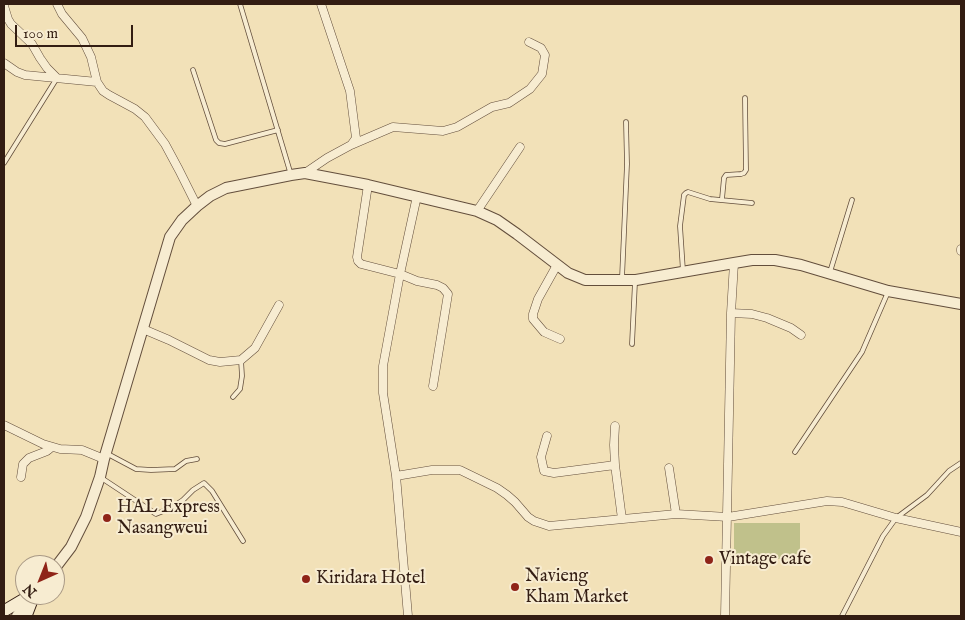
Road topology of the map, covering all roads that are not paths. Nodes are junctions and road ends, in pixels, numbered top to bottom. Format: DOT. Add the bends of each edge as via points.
graph roads {
  1 [pos="57,4"];
  2 [pos="240,4"];
  3 [pos="321,4"];
  4 [pos="4,6"];
  5 [pos="529,42"];
  6 [pos="4,63"];
  7 [pos="193,70"];
  8 [pos="57,78"];
  9 [pos="96,82"];
  10 [pos="745,98"];
  11 [pos="626,122"];
  12 [pos="278,130"];
  13 [pos="351,145"];
  14 [pos="520,146"];
  15 [pos="4,163"];
  16 [pos="305,173"];
  17 [pos="291,175"];
  18 [pos="368,185"];
  19 [pos="417,196"];
  20 [pos="722,199"];
  21 [pos="852,200"];
  22 [pos="752,203"];
  23 [pos="197,206"];
  24 [pos="477,211"];
  25 [pos="734,263"];
  26 [pos="557,265"];
  27 [pos="683,271"];
  28 [pos="400,274"];
  29 [pos="830,274"];
  30 [pos="622,280"];
  31 [pos="636,280"];
  32 [pos="888,291"];
  33 [pos="961,304"];
  34 [pos="280,305"];
  35 [pos="731,313"];
  36 [pos="144,329"];
  37 [pos="801,335"];
  38 [pos="560,339"];
  39 [pos="632,344"];
  40 [pos="241,360"];
  41 [pos="433,386"];
  42 [pos="232,397"];
  43 [pos="4,426"];
  44 [pos="614,426"];
  45 [pos="547,436"];
  46 [pos="52,447"];
  47 [pos="795,452"];
  48 [pos="105,456"];
  49 [pos="197,458"];
  50 [pos="961,462"];
  51 [pos="615,465"];
  52 [pos="669,468"];
  53 [pos="396,476"];
  54 [pos="21,477"];
  55 [pos="100,477"];
  56 [pos="676,514"];
  57 [pos="728,517"];
  58 [pos="896,518"];
  59 [pos="622,520"];
  60 [pos="961,532"];
  61 [pos="243,540"];
  62 [pos="65,555"];
  63 [pos="16,605"];
  64 [pos="25,605"];
  65 [pos="4,611"];
  66 [pos="16,616"];
  67 [pos="408,616"];
  68 [pos="726,616"];
  69 [pos="842,616"];
  1 -- 9 [label="street" via="82,38 91,57"];
  2 -- 12 [label="lane"];
  3 -- 13 [label="street" via="350,91 356,134"];
  4 -- 8 [label="street" via="11,24 32,44"];
  5 -- 13 [label="street" via="541,48 545,55 542,74 530,89 509,103 492,107 444,131 393,127"];
  6 -- 8 [label="street" via="25,75"];
  7 -- 12 [label="lane" via="219,143"];
  8 -- 9 [label="street"];
  8 -- 15 [label="lane"];
  9 -- 23 [label="street" via="103,91 145,117 165,144"];
  10 -- 20 [label="lane" via="746,170 741,174 726,175"];
  11 -- 30 [label="lane"];
  12 -- 17 [label="lane"];
  13 -- 16 [label="street"];
  14 -- 24 [label="street"];
  16 -- 17 [label="street"];
  16 -- 18 [label="street"];
  17 -- 23 [label="street" via="226,188"];
  18 -- 19 [label="street"];
  18 -- 28 [label="street" via="358,261"];
  19 -- 24 [label="street"];
  19 -- 28 [label="street"];
  20 -- 22 [label="lane"];
  20 -- 27 [label="lane" via="688,192 684,195 680,226"];
  21 -- 29 [label="lane"];
  23 -- 36 [label="street" via="170,237"];
  24 -- 26 [label="street" via="497,220"];
  25 -- 27 [label="street"];
  25 -- 29 [label="street" via="775,260"];
  25 -- 35 [label="street"];
  26 -- 30 [label="street" via="585,280"];
  26 -- 38 [label="street" via="538,299 533,319 544,332"];
  27 -- 31 [label="street"];
  28 -- 41 [label="street" via="437,285 448,294"];
  28 -- 53 [label="street" via="383,366 383,392"];
  29 -- 32 [label="street"];
  30 -- 31 [label="street"];
  31 -- 39 [label="lane"];
  32 -- 33 [label="street"];
  32 -- 47 [label="lane" via="862,352"];
  34 -- 40 [label="street" via="255,348"];
  35 -- 37 [label="street" via="767,318"];
  35 -- 57 [label="street"];
  36 -- 40 [label="street" via="209,360"];
  36 -- 48 [label="street"];
  40 -- 42 [label="lane" via="240,389"];
  43 -- 46 [label="street"];
  44 -- 51 [label="street"];
  45 -- 51 [label="street" via="541,457 544,470 554,474"];
  46 -- 48 [label="street"];
  46 -- 54 [label="street" via="22,464"];
  48 -- 49 [label="lane" via="136,469 151,470 175,469"];
  48 -- 55 [label="street"];
  50 -- 58 [label="lane"];
  51 -- 59 [label="street"];
  52 -- 56 [label="street"];
  53 -- 59 [label="street" via="432,470 460,470 497,488 528,517 543,525"];
  53 -- 67 [label="street"];
  55 -- 61 [label="lane" via="156,514 171,508 204,483"];
  55 -- 62 [label="street" via="86,517"];
  56 -- 57 [label="street"];
  56 -- 59 [label="street"];
  57 -- 58 [label="street" via="827,501 842,502"];
  57 -- 68 [label="street"];
  58 -- 60 [label="street"];
  58 -- 69 [label="lane" via="883,536"];
  63 -- 65 [label="main road"];
  64 -- 66 [label="street"];
}
